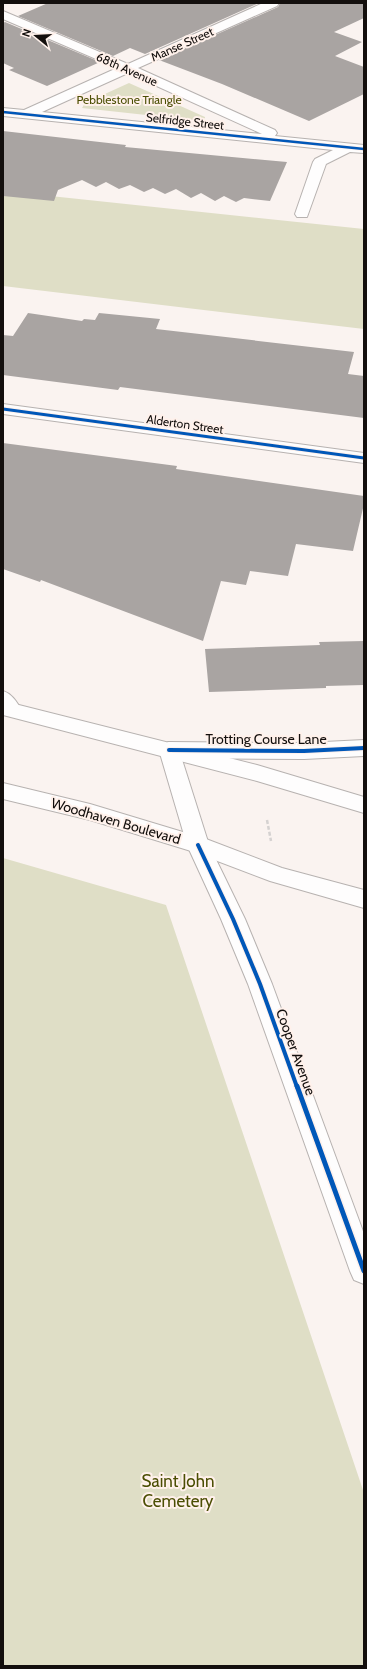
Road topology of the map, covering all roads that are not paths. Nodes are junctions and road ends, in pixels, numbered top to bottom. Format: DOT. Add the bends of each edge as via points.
graph roads {
  1 [pos="273,3"];
  2 [pos="3,15"];
  3 [pos="127,68"];
  4 [pos="3,112"];
  5 [pos="25,114"];
  6 [pos="364,139"];
  7 [pos="294,142"];
  8 [pos="348,148"];
  9 [pos="364,149"];
  10 [pos="302,214"];
  11 [pos="3,409"];
  12 [pos="364,458"];
  13 [pos="6,705"];
  14 [pos="364,748"];
  15 [pos="169,750"];
  16 [pos="3,791"];
  17 [pos="364,805"];
  18 [pos="198,845"];
  19 [pos="364,899"];
  20 [pos="364,1271"];
  1 -- 3 [label="street, Manse Street"];
  2 -- 3 [label="street, 68th Avenue"];
  3 -- 5 [label="street, Manse Street"];
  3 -- 7 [label="street, 68th Avenue" via="254,127"];
  4 -- 5 [label="street, Selfridge Street"];
  5 -- 7 [label="street, Selfridge Street"];
  6 -- 8 [label="street"];
  7 -- 8 [label="street, Selfridge Street"];
  8 -- 9 [label="street, Selfridge Street"];
  8 -- 10 [label="street" via="320,162"];
  11 -- 12 [label="street, Alderton Street"];
  13 -- 15 [label="street"];
  14 -- 15 [label="street, Trotting Course Lane" via="304,751"];
  15 -- 17 [label="street"];
  15 -- 18 [label="street, Cooper Avenue"];
  16 -- 18 [label="street, Woodhaven Boulevard" via="90,812"];
  18 -- 19 [label="street, Woodhaven Boulevard" via="278,874"];
  18 -- 20 [label="street, Cooper Avenue" via="260,984"];
}
